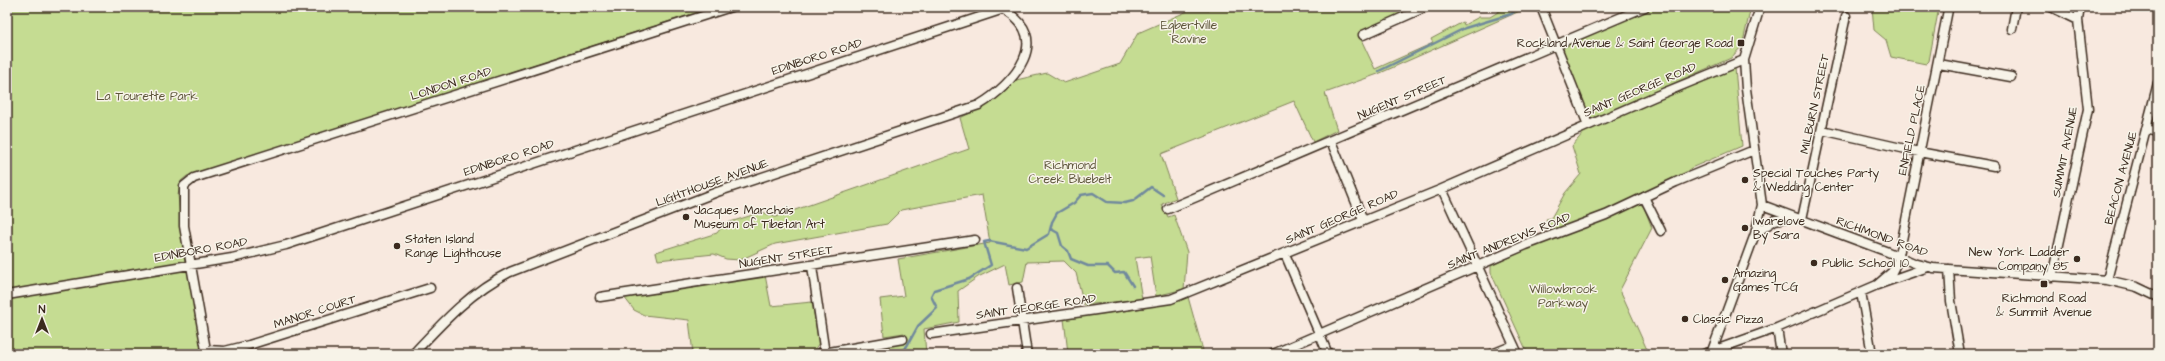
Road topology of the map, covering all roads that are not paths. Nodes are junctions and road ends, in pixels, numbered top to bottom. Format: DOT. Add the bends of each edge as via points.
graph roads {
  1 [pos="731,7"];
  2 [pos="1426,7"];
  3 [pos="1541,7"];
  4 [pos="1645,7"];
  5 [pos="1760,7"];
  6 [pos="2016,7"];
  7 [pos="2050,7"];
  8 [pos="2080,7"];
  9 [pos="1004,8"];
  10 [pos="1948,10"];
  11 [pos="1846,16"];
  12 [pos="2078,20"];
  13 [pos="2012,29"];
  14 [pos="1363,35"];
  15 [pos="1555,45"];
  16 [pos="1744,60"];
  17 [pos="1939,64"];
  18 [pos="2010,77"];
  19 [pos="2158,83"];
  20 [pos="1588,125"];
  21 [pos="2146,128"];
  22 [pos="1822,130"];
  23 [pos="2158,132"];
  24 [pos="1331,141"];
  25 [pos="1754,150"];
  26 [pos="1919,152"];
  27 [pos="1994,166"];
  28 [pos="1442,189"];
  29 [pos="1644,197"];
  30 [pos="1762,205"];
  31 [pos="1168,210"];
  32 [pos="1794,217"];
  33 [pos="1363,220"];
  34 [pos="1802,220"];
  35 [pos="1661,231"];
  36 [pos="1755,234"];
  37 [pos="975,240"];
  38 [pos="1285,254"];
  39 [pos="1898,256"];
  40 [pos="192,265"];
  41 [pos="1477,265"];
  42 [pos="812,266"];
  43 [pos="1928,267"];
  44 [pos="1949,269"];
  45 [pos="2052,277"];
  46 [pos="2106,280"];
  47 [pos="1877,285"];
  48 [pos="430,288"];
  49 [pos="1017,288"];
  50 [pos="1861,292"];
  51 [pos="7,295"];
  52 [pos="600,297"];
  53 [pos="2158,297"];
  54 [pos="1022,321"];
  55 [pos="1777,328"];
  56 [pos="1319,333"];
  57 [pos="931,334"];
  58 [pos="903,339"];
  59 [pos="1514,345"];
  60 [pos="1708,352"];
  61 [pos="413,354"];
  62 [pos="822,354"];
  63 [pos="1026,354"];
  64 [pos="1273,354"];
  65 [pos="1328,354"];
  66 [pos="1492,354"];
  67 [pos="1518,354"];
  68 [pos="1782,354"];
  69 [pos="1872,354"];
  70 [pos="1960,354"];
  1 -- 40 [label="street, LONDON ROAD" via="194,178 183,189 184,226"];
  2 -- 14 [label="street"];
  3 -- 15 [label="street"];
  4 -- 15 [label="street, NUGENT STREET"];
  5 -- 16 [label="street"];
  6 -- 13 [label="street"];
  7 -- 12 [label="street"];
  8 -- 12 [label="street, SUMMIT AVENUE"];
  9 -- 40 [label="street, EDINBORO ROAD" via="286,245"];
  9 -- 61 [label="street, LIGHTHOUSE AVENUE" via="1016,17 1025,31 1026,55 1001,90 979,105 717,192 494,280 467,300"];
  10 -- 17 [label="street, ENFIELD PLACE"];
  11 -- 22 [label="street, MILBURN STREET"];
  12 -- 45 [label="street, SUMMIT AVENUE" via="2088,109"];
  15 -- 20 [label="street"];
  15 -- 24 [label="street, NUGENT STREET"];
  16 -- 20 [label="street, SAINT GEORGE ROAD"];
  16 -- 25 [label="street"];
  17 -- 18 [label="street"];
  17 -- 26 [label="street, ENFIELD PLACE"];
  19 -- 21 [label="street, BEACON AVENUE"];
  20 -- 28 [label="street, SAINT GEORGE ROAD"];
  21 -- 23 [label="street"];
  21 -- 46 [label="street, BEACON AVENUE"];
  22 -- 26 [label="street"];
  22 -- 34 [label="street, MILBURN STREET"];
  24 -- 31 [label="street, NUGENT STREET"];
  24 -- 33 [label="street"];
  25 -- 29 [label="street, SAINT ANDREWS ROAD"];
  25 -- 30 [label="street"];
  26 -- 27 [label="street"];
  26 -- 39 [label="street, ENFIELD PLACE"];
  28 -- 33 [label="street, SAINT GEORGE ROAD"];
  28 -- 41 [label="street"];
  29 -- 35 [label="street"];
  29 -- 41 [label="street, SAINT ANDREWS ROAD" via="1606,215"];
  30 -- 32 [label="street, RICHMOND ROAD"];
  30 -- 36 [label="street"];
  32 -- 34 [label="street, RICHMOND ROAD"];
  32 -- 36 [label="street" via="1775,220"];
  33 -- 38 [label="street, SAINT GEORGE ROAD"];
  34 -- 39 [label="street, RICHMOND ROAD"];
  36 -- 60 [label="street"];
  37 -- 42 [label="street, NUGENT STREET"];
  38 -- 54 [label="street, SAINT GEORGE ROAD" via="1171,299"];
  38 -- 56 [label="street"];
  39 -- 43 [label="street, RICHMOND ROAD"];
  39 -- 47 [label="street, ENFIELD PLACE" via="1892,272"];
  40 -- 48 [label="street, MANOR COURT" via="206,350 225,351 249,345"];
  40 -- 51 [label="street, EDINBORO ROAD"];
  41 -- 56 [label="street, SAINT ANDREWS ROAD"];
  41 -- 59 [label="street"];
  42 -- 52 [label="street, NUGENT STREET"];
  42 -- 62 [label="street"];
  43 -- 44 [label="street, RICHMOND ROAD"];
  43 -- 47 [label="street"];
  44 -- 45 [label="street, RICHMOND ROAD"];
  44 -- 70 [label="street" via="1951,301"];
  45 -- 46 [label="street, RICHMOND ROAD"];
  46 -- 53 [label="street, RICHMOND ROAD" via="2137,287"];
  47 -- 50 [label="street"];
  49 -- 54 [label="street"];
  50 -- 55 [label="street"];
  50 -- 69 [label="street"];
  54 -- 57 [label="street, SAINT GEORGE ROAD"];
  54 -- 63 [label="street"];
  55 -- 60 [label="street"];
  55 -- 68 [label="street"];
  56 -- 64 [label="street, SAINT ANDREWS ROAD"];
  56 -- 65 [label="street"];
  58 -- 62 [label="street"];
  59 -- 66 [label="street"];
  59 -- 67 [label="street"];
}
